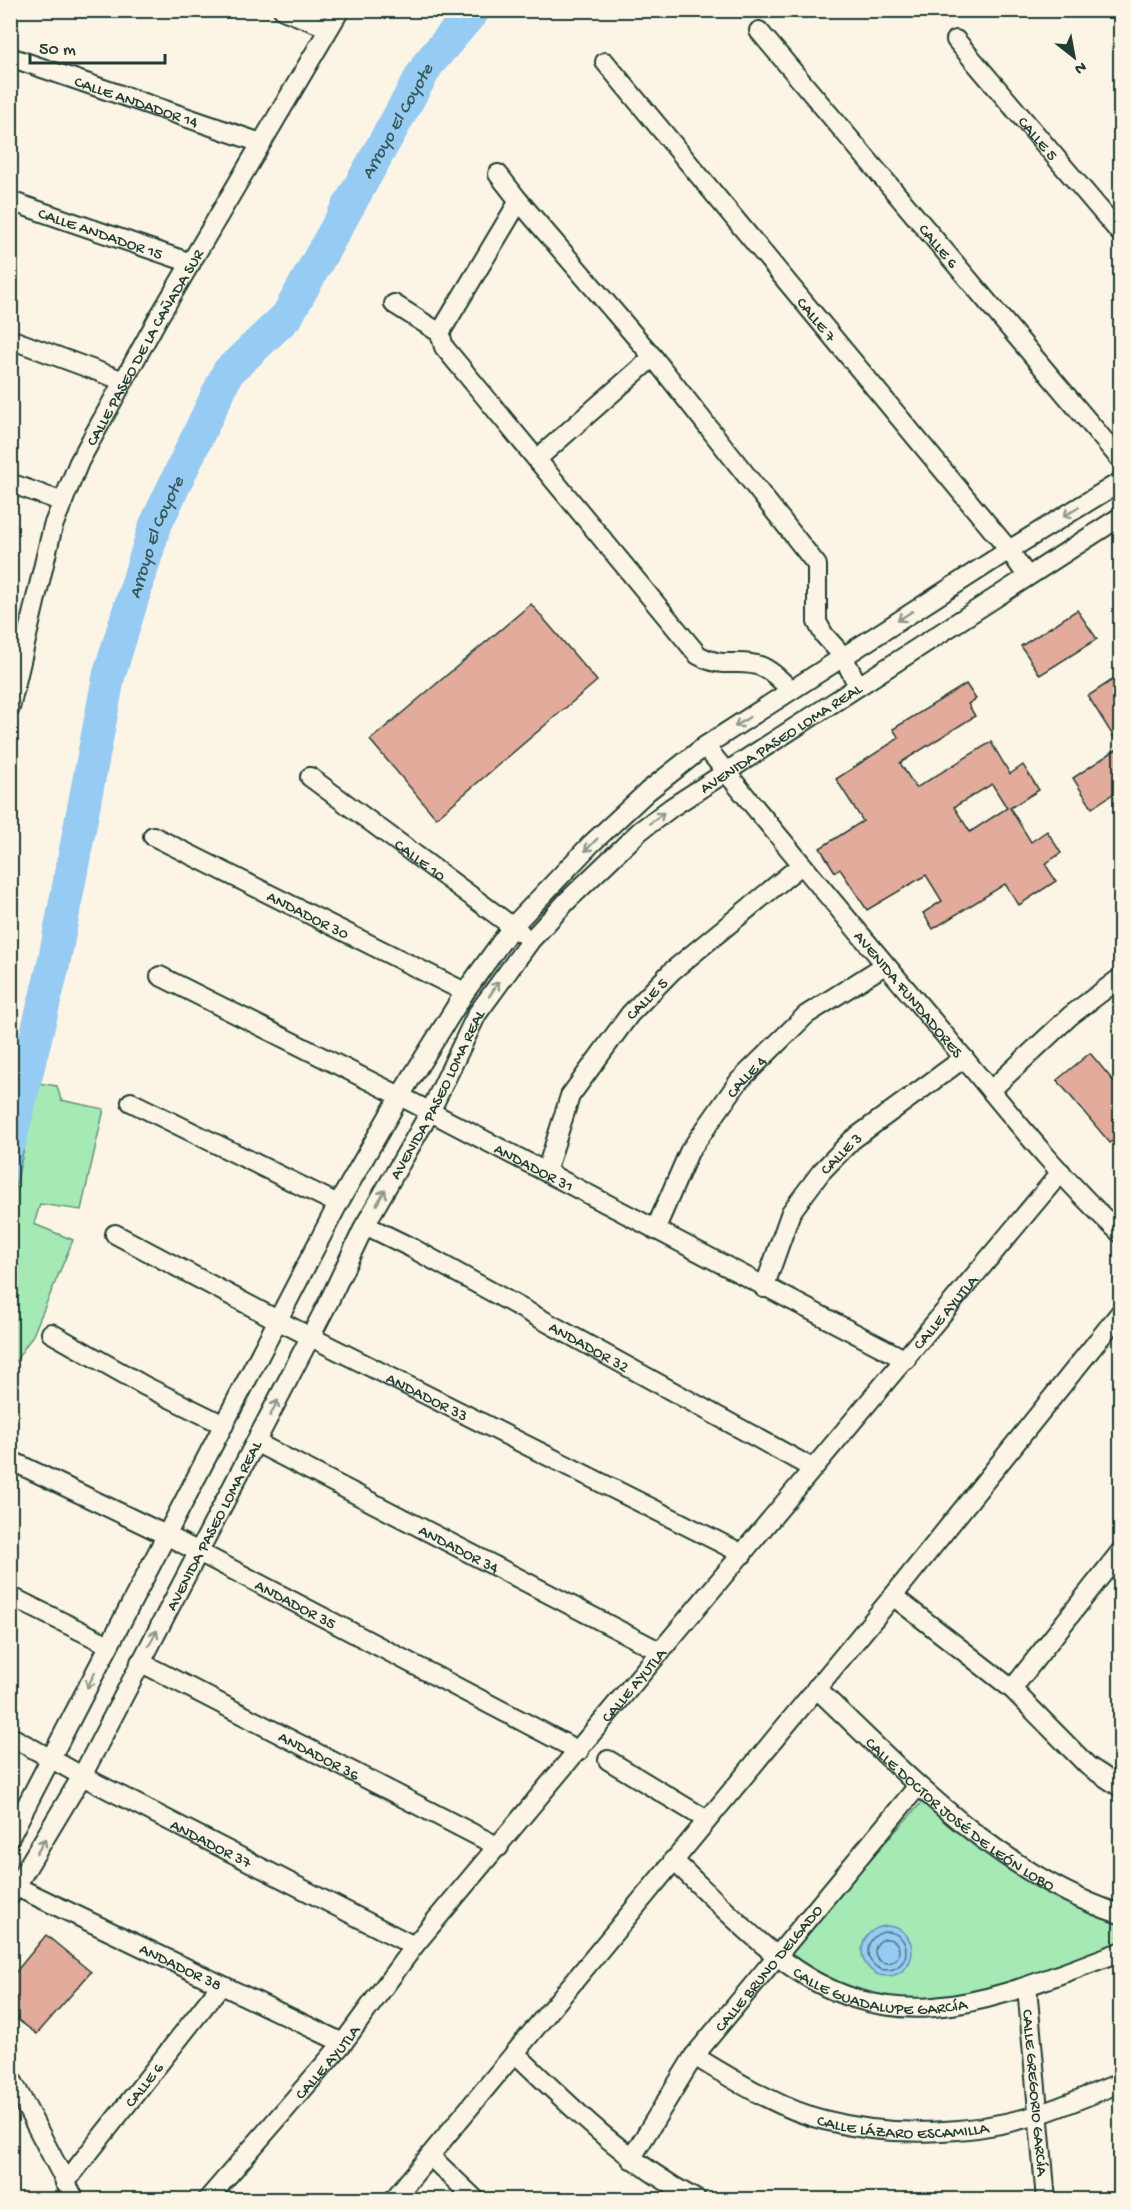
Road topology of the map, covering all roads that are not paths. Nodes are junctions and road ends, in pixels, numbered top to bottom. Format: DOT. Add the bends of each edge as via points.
graph roads {
  1 [pos="283,10"];
  2 [pos="340,10"];
  3 [pos="329,28"];
  4 [pos="759,31"];
  5 [pos="956,40"];
  6 [pos="10,57"];
  7 [pos="605,62"];
  8 [pos="261,143"];
  9 [pos="498,174"];
  10 [pos="10,201"];
  11 [pos="519,201"];
  12 [pos="1120,233"];
  13 [pos="191,263"];
  14 [pos="394,304"];
  15 [pos="440,333"];
  16 [pos="10,339"];
  17 [pos="653,357"];
  18 [pos="124,381"];
  19 [pos="537,459"];
  20 [pos="1120,459"];
  21 [pos="1120,482"];
  22 [pos="10,483"];
  23 [pos="63,502"];
  24 [pos="1120,517"];
  25 [pos="1009,550"];
  26 [pos="1027,576"];
  27 [pos="19,631"];
  28 [pos="843,656"];
  29 [pos="858,686"];
  30 [pos="790,690"];
  31 [pos="10,708"];
  32 [pos="705,746"];
  33 [pos="727,773"];
  34 [pos="310,777"];
  35 [pos="153,836"];
  36 [pos="801,865"];
  37 [pos="552,886"];
  38 [pos="568,900"];
  39 [pos="512,927"];
  40 [pos="531,940"];
  41 [pos="885,965"];
  42 [pos="160,976"];
  43 [pos="1120,978"];
  44 [pos="465,992"];
  45 [pos="964,1058"];
  46 [pos="991,1090"];
  47 [pos="400,1096"];
  48 [pos="131,1102"];
  49 [pos="430,1112"];
  50 [pos="546,1172"];
  51 [pos="1061,1172"];
  52 [pos="339,1204"];
  53 [pos="365,1225"];
  54 [pos="655,1230"];
  55 [pos="1120,1233"];
  56 [pos="115,1234"];
  57 [pos="764,1288"];
  58 [pos="1120,1313"];
  59 [pos="279,1321"];
  60 [pos="51,1333"];
  61 [pos="310,1336"];
  62 [pos="906,1360"];
  63 [pos="224,1425"];
  64 [pos="256,1443"];
  65 [pos="10,1460"];
  66 [pos="812,1468"];
  67 [pos="168,1536"];
  68 [pos="1120,1552"];
  69 [pos="199,1553"];
  70 [pos="743,1554"];
  71 [pos="10,1596"];
  72 [pos="893,1596"];
  73 [pos="109,1645"];
  74 [pos="661,1652"];
  75 [pos="140,1662"];
  76 [pos="816,1689"];
  77 [pos="1012,1689"];
  78 [pos="10,1736"];
  79 [pos="579,1751"];
  80 [pos="52,1758"];
  81 [pos="608,1760"];
  82 [pos="82,1776"];
  83 [pos="918,1786"];
  84 [pos="1120,1787"];
  85 [pos="707,1820"];
  86 [pos="10,1837"];
  87 [pos="499,1847"];
  88 [pos="673,1860"];
  89 [pos="14,1892"];
  90 [pos="1120,1914"];
  91 [pos="414,1946"];
  92 [pos="1120,1952"];
  93 [pos="777,1956"];
  94 [pos="221,1985"];
  95 [pos="1027,1987"];
  96 [pos="343,2043"];
  97 [pos="515,2054"];
  98 [pos="694,2056"];
  99 [pos="10,2076"];
  100 [pos="1120,2083"];
  101 [pos="1038,2114"];
  102 [pos="430,2156"];
  103 [pos="631,2159"];
  104 [pos="65,2183"];
  105 [pos="75,2199"];
  106 [pos="207,2199"];
  107 [pos="393,2199"];
  108 [pos="476,2199"];
  109 [pos="697,2199"];
  110 [pos="1046,2199"];
  1 -- 3 [label="street"];
  2 -- 3 [label="street, CALLE PASEO DE LA CAÑADA SUR"];
  3 -- 8 [label="street, CALLE PASEO DE LA CAÑADA SUR"];
  4 -- 20 [label="street, CALLE 6"];
  5 -- 12 [label="street, CALLE 5"];
  6 -- 8 [label="street, CALLE ANDADOR 14"];
  7 -- 25 [label="street, CALLE 7"];
  8 -- 13 [label="street, CALLE PASEO DE LA CAÑADA SUR"];
  9 -- 11 [label="street"];
  10 -- 13 [label="street, CALLE ANDADOR 15"];
  11 -- 15 [label="street"];
  11 -- 17 [label="street"];
  13 -- 18 [label="street, CALLE PASEO DE LA CAÑADA SUR"];
  14 -- 15 [label="street"];
  15 -- 19 [label="street" via="444,347"];
  16 -- 18 [label="street"];
  17 -- 19 [label="street"];
  17 -- 28 [label="street" via="817,565 817,622"];
  18 -- 23 [label="street, CALLE PASEO DE LA CAÑADA SUR" via="79,462"];
  19 -- 30 [label="street" via="698,655 726,665 761,666"];
  21 -- 25 [label="street, AVENIDA PASEO LOMA REAL, one-way"];
  22 -- 23 [label="street"];
  23 -- 27 [label="street, CALLE PASEO DE LA CAÑADA SUR"];
  24 -- 26 [label="street, AVENIDA PASEO LOMA REAL"];
  25 -- 26 [label="street, CALLE 7"];
  25 -- 28 [label="street, AVENIDA PASEO LOMA REAL, one-way"];
  26 -- 29 [label="street, AVENIDA PASEO LOMA REAL"];
  27 -- 31 [label="street, CALLE PASEO DE LA CAÑADA SUR"];
  28 -- 29 [label="street"];
  28 -- 30 [label="street, AVENIDA PASEO LOMA REAL"];
  29 -- 33 [label="street, AVENIDA PASEO LOMA REAL"];
  30 -- 32 [label="street, AVENIDA PASEO LOMA REAL, one-way"];
  32 -- 33 [label="street, AVENIDA FUNDADORES"];
  32 -- 37 [label="street, AVENIDA PASEO LOMA REAL, one-way" via="648,791"];
  33 -- 36 [label="street, AVENIDA FUNDADORES"];
  38 -- 33 [label="street, AVENIDA PASEO LOMA REAL, one-way" via="640,831"];
  34 -- 39 [label="street, CALLE 10"];
  35 -- 44 [label="street, ANDADOR 30"];
  36 -- 41 [label="street, AVENIDA FUNDADORES"];
  36 -- 50 [label="street, CALLE 5" via="689,956 630,1014 570,1096"];
  37 -- 38 [label="street"];
  37 -- 39 [label="street, AVENIDA PASEO LOMA REAL"];
  38 -- 40 [label="street, AVENIDA PASEO LOMA REAL"];
  39 -- 40 [label="street, CALLE 10"];
  39 -- 44 [label="street, AVENIDA PASEO LOMA REAL"];
  49 -- 40 [label="street, AVENIDA PASEO LOMA REAL, one-way" via="477,1014"];
  41 -- 45 [label="street, AVENIDA FUNDADORES"];
  41 -- 54 [label="street, CALLE 4" via="806,1015 739,1081 689,1152"];
  42 -- 47 [label="street, ANDADOR 31"];
  43 -- 46 [label="street" via="1070,1016"];
  44 -- 47 [label="street, AVENIDA PASEO LOMA REAL"];
  45 -- 46 [label="street, AVENIDA FUNDADORES"];
  45 -- 57 [label="street, CALLE 3" via="852,1140 820,1172 791,1212"];
  46 -- 51 [label="street, AVENIDA FUNDADORES"];
  47 -- 49 [label="street, ANDADOR 31"];
  47 -- 52 [label="street, AVENIDA PASEO LOMA REAL"];
  48 -- 52 [label="street"];
  49 -- 50 [label="street, ANDADOR 31"];
  53 -- 49 [label="street, AVENIDA PASEO LOMA REAL, one-way"];
  50 -- 54 [label="street, ANDADOR 31"];
  51 -- 55 [label="street, AVENIDA FUNDADORES"];
  51 -- 62 [label="street, CALLE AYUTLA"];
  52 -- 59 [label="street, AVENIDA PASEO LOMA REAL"];
  53 -- 61 [label="street, AVENIDA PASEO LOMA REAL"];
  53 -- 66 [label="street, ANDADOR 32"];
  54 -- 57 [label="street, ANDADOR 31"];
  56 -- 59 [label="street, ANDADOR 33"];
  57 -- 62 [label="street, ANDADOR 31"];
  58 -- 72 [label="street"];
  59 -- 61 [label="street, ANDADOR 33"];
  59 -- 63 [label="street, AVENIDA PASEO LOMA REAL"];
  60 -- 63 [label="street" via="144,1386"];
  64 -- 61 [label="street, AVENIDA PASEO LOMA REAL, one-way"];
  61 -- 70 [label="street, ANDADOR 33"];
  62 -- 66 [label="street, CALLE AYUTLA"];
  63 -- 67 [label="street, AVENIDA PASEO LOMA REAL"];
  64 -- 69 [label="street, AVENIDA PASEO LOMA REAL"];
  64 -- 74 [label="street, ANDADOR 34"];
  65 -- 67 [label="street, ANDADOR 35"];
  66 -- 70 [label="street, CALLE AYUTLA"];
  67 -- 69 [label="street, ANDADOR 35"];
  67 -- 73 [label="street, AVENIDA PASEO LOMA REAL"];
  68 -- 77 [label="street"];
  75 -- 69 [label="street, AVENIDA PASEO LOMA REAL, one-way"];
  69 -- 79 [label="street, ANDADOR 35"];
  70 -- 74 [label="street, CALLE AYUTLA"];
  71 -- 73 [label="street"];
  72 -- 76 [label="street"];
  72 -- 77 [label="street"];
  73 -- 80 [label="street, AVENIDA PASEO LOMA REAL, one-way"];
  74 -- 79 [label="street, CALLE AYUTLA"];
  75 -- 82 [label="street, AVENIDA PASEO LOMA REAL"];
  75 -- 87 [label="street, ANDADOR 36"];
  76 -- 83 [label="street, CALLE DOCTOR JOSÉ DE LEÓN LOBO"];
  76 -- 85 [label="street"];
  77 -- 84 [label="street" via="1088,1766"];
  78 -- 80 [label="street, ANDADOR 37"];
  79 -- 87 [label="street, CALLE AYUTLA"];
  80 -- 82 [label="street, ANDADOR 37"];
  80 -- 86 [label="street, AVENIDA PASEO LOMA REAL"];
  81 -- 85 [label="street"];
  89 -- 82 [label="street, AVENIDA PASEO LOMA REAL, one-way"];
  82 -- 91 [label="street, ANDADOR 37"];
  83 -- 90 [label="street, CALLE DOCTOR JOSÉ DE LEÓN LOBO" via="1017,1863 1055,1886"];
  83 -- 93 [label="street, CALLE BRUNO DELGADO"];
  85 -- 88 [label="street"];
  87 -- 91 [label="street, CALLE AYUTLA"];
  88 -- 93 [label="street, CALLE GUADALUPE GARCÍA"];
  88 -- 97 [label="street"];
  89 -- 94 [label="street, ANDADOR 38"];
  91 -- 96 [label="street, CALLE AYUTLA"];
  92 -- 95 [label="street, CALLE GUADALUPE GARCÍA"];
  93 -- 95 [label="street, CALLE GUADALUPE GARCÍA" via="833,1991 871,2005 929,2008 968,2003"];
  93 -- 98 [label="street, CALLE BRUNO DELGADO"];
  94 -- 96 [label="street, ANDADOR 38"];
  94 -- 104 [label="street, CALLE 6"];
  95 -- 101 [label="street, CALLE GREGORIO GARCÍA"];
  96 -- 106 [label="street, CALLE AYUTLA"];
  97 -- 102 [label="street"];
  97 -- 103 [label="street" via="600,2135"];
  98 -- 101 [label="street, CALLE LÁZARO ESCAMILLA" via="755,2093 822,2120 899,2132 940,2132"];
  98 -- 103 [label="street, CALLE BRUNO DELGADO"];
  99 -- 104 [label="street"];
  100 -- 101 [label="street, CALLE LÁZARO ESCAMILLA"];
  101 -- 110 [label="street, CALLE GREGORIO GARCÍA"];
  102 -- 107 [label="street"];
  102 -- 108 [label="street"];
  103 -- 109 [label="street"];
  104 -- 105 [label="street"];
}
